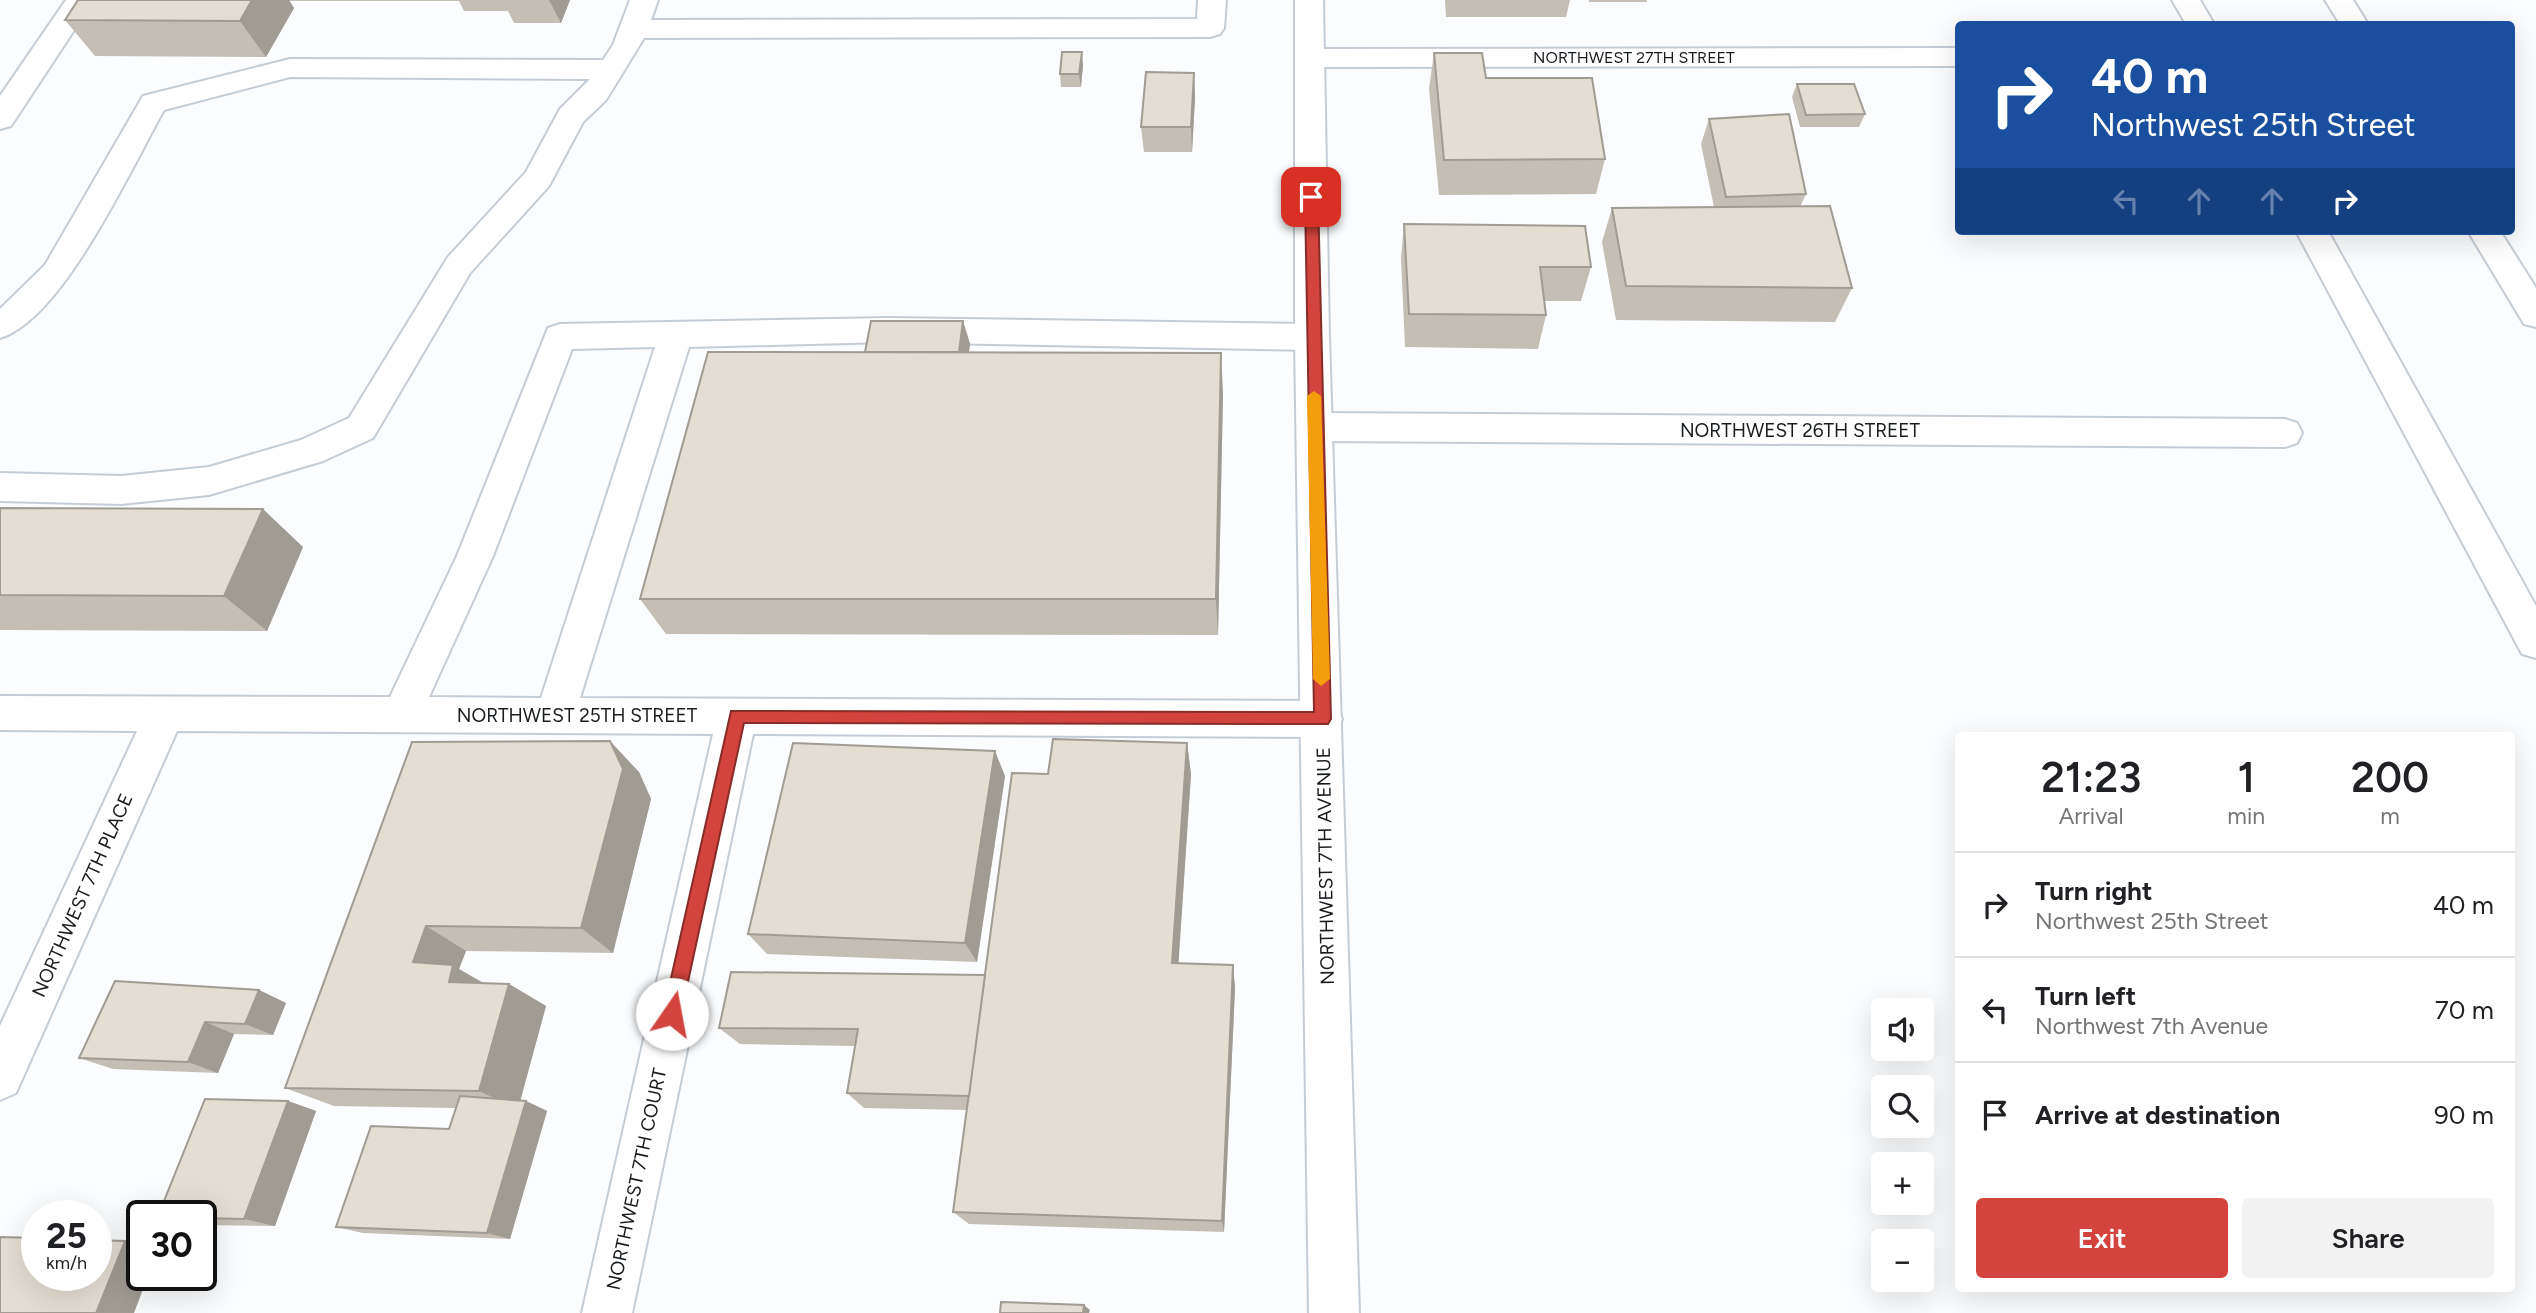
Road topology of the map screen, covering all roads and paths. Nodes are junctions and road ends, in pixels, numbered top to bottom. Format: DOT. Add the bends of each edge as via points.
graph roads {
  1 [pos="80,0"];
  2 [pos="644,0"];
  3 [pos="1212,0"];
  4 [pos="1309,0"];
  5 [pos="2186,0"];
  6 [pos="2339,0"];
  7 [pos="2198,21"];
  8 [pos="2352,21"];
  9 [pos="633,29"];
  10 [pos="1955,57"];
  11 [pos="1310,58"];
  12 [pos="611,70"];
  13 [pos="0,119"];
  14 [pos="2314,235"];
  15 [pos="2486,235"];
  16 [pos="2536,315"];
  17 [pos="0,326"];
  18 [pos="676,335"];
  19 [pos="1312,337"];
  20 [pos="1315,427"];
  21 [pos="2285,433"];
  22 [pos="0,487"];
  23 [pos="2536,642"];
  24 [pos="0,713"];
  25 [pos="165,713"];
  26 [pos="401,715"];
  27 [pos="555,715"];
  28 [pos="737,716"];
  29 [pos="1322,719"];
  30 [pos="0,1077"];
  31 [pos="607,1313"];
  32 [pos="1334,1313"];
  1 -- 13 [label="main road"];
  2 -- 9 [label="main road"];
  3 -- 9 [label="main road" via="1210,28"];
  4 -- 11 [label="main road, NORTHWEST 7TH AVENUE"];
  5 -- 7 [label="main road"];
  6 -- 8 [label="main road"];
  9 -- 12 [label="main road"];
  10 -- 11 [label="main road, NORTHWEST 27TH STREET"];
  11 -- 19 [label="main road, NORTHWEST 7TH AVENUE"];
  12 -- 17 [label="main road" via="290,68 153,103 56,274"];
  12 -- 22 [label="main road" via="596,93 571,116 538,178 459,264 361,428 311,451 209,481 121,490"];
  14 -- 23 [label="main road"];
  15 -- 16 [label="main road"];
  18 -- 19 [label="main road" via="888,330"];
  18 -- 26 [label="main road" via="561,337 475,556"];
  18 -- 27 [label="main road"];
  19 -- 20 [label="main road, NORTHWEST 7TH AVENUE"];
  20 -- 21 [label="main road, NORTHWEST 26TH STREET"];
  20 -- 29 [label="main road, NORTHWEST 7TH AVENUE"];
  24 -- 25 [label="main road, NORTHWEST 25TH STREET"];
  25 -- 26 [label="main road, NORTHWEST 25TH STREET"];
  25 -- 30 [label="main road, NORTHWEST 7TH PLACE"];
  26 -- 27 [label="main road, NORTHWEST 25TH STREET"];
  27 -- 28 [label="main road, NORTHWEST 25TH STREET"];
  28 -- 29 [label="main road, NORTHWEST 25TH STREET"];
  28 -- 31 [label="main road, NORTHWEST 7TH COURT"];
  29 -- 32 [label="main road, NORTHWEST 7TH AVENUE"];
}
